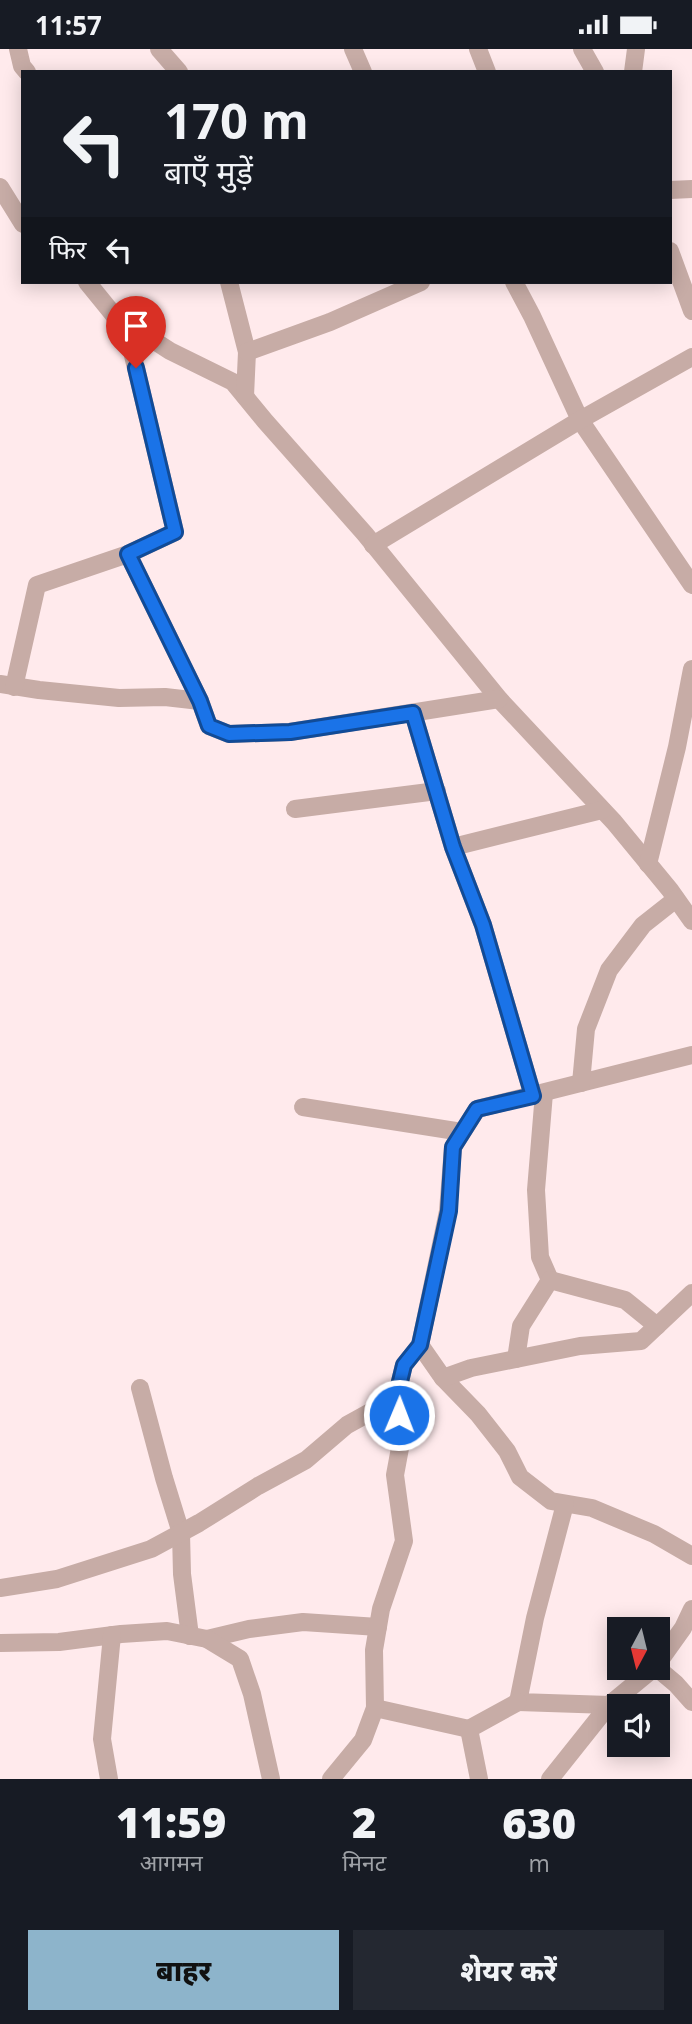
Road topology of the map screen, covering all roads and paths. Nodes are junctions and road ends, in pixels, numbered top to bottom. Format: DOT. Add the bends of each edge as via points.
graph roads {
  1 [pos="18,49"];
  2 [pos="159,49"];
  3 [pos="353,49"];
  4 [pos="478,49"];
  5 [pos="582,49"];
  6 [pos="636,49"];
  7 [pos="25,70"];
  8 [pos="177,70"];
  9 [pos="362,70"];
  10 [pos="486,70"];
  11 [pos="595,70"];
  12 [pos="633,70"];
  13 [pos="0,187"];
  14 [pos="692,189"];
  15 [pos="672,190"];
  16 [pos="21,221"];
  17 [pos="672,256"];
  18 [pos="89,284"];
  19 [pos="230,284"];
  20 [pos="416,284"];
  21 [pos="515,284"];
  22 [pos="692,311"];
  23 [pos="125,322"];
  24 [pos="247,352"];
  25 [pos="692,357"];
  26 [pos="245,396"];
  27 [pos="580,420"];
  28 [pos="373,545"];
  29 [pos="128,554"];
  30 [pos="692,585"];
  31 [pos="692,669"];
  32 [pos="7,686"];
  33 [pos="499,699"];
  34 [pos="200,701"];
  35 [pos="413,713"];
  36 [pos="437,791"];
  37 [pos="295,809"];
  38 [pos="602,810"];
  39 [pos="453,847"];
  40 [pos="648,864"];
  41 [pos="676,899"];
  42 [pos="692,921"];
  43 [pos="692,1055"];
  44 [pos="581,1083"];
  45 [pos="538,1095"];
  46 [pos="303,1107"];
  47 [pos="462,1132"];
  48 [pos="550,1280"];
  49 [pos="692,1293"];
  50 [pos="657,1326"];
  51 [pos="420,1345"];
  52 [pos="516,1359"];
  53 [pos="443,1378"];
  54 [pos="140,1388"];
  55 [pos="396,1398"];
  56 [pos="565,1504"];
  57 [pos="181,1533"];
  58 [pos="692,1556"];
  59 [pos="0,1588"];
  60 [pos="692,1609"];
  61 [pos="378,1627"];
  62 [pos="112,1635"];
  63 [pos="199,1637"];
  64 [pos="0,1643"];
  65 [pos="670,1646"];
  66 [pos="670,1679"];
  67 [pos="640,1680"];
  68 [pos="623,1694"];
  69 [pos="518,1702"];
  70 [pos="692,1702"];
  71 [pos="607,1706"];
  72 [pos="374,1708"];
  73 [pos="607,1708"];
  74 [pos="469,1729"];
  75 [pos="109,1779"];
  76 [pos="271,1779"];
  77 [pos="331,1779"];
  78 [pos="480,1779"];
  79 [pos="550,1779"];
  1 -- 7 [label="street"];
  2 -- 8 [label="street"];
  3 -- 9 [label="street"];
  4 -- 10 [label="street"];
  5 -- 11 [label="street"];
  6 -- 12 [label="street"];
  13 -- 16 [label="street"];
  14 -- 15 [label="street"];
  17 -- 22 [label="street"];
  18 -- 23 [label="street"];
  19 -- 24 [label="street"];
  20 -- 24 [label="street"];
  21 -- 27 [label="street"];
  23 -- 26 [label="street" via="233,382"];
  23 -- 29 [label="street" via="175,532"];
  24 -- 26 [label="street"];
  25 -- 27 [label="street"];
  26 -- 28 [label="street"];
  27 -- 28 [label="street"];
  27 -- 30 [label="street"];
  28 -- 33 [label="street"];
  29 -- 32 [label="street" via="37,585"];
  29 -- 34 [label="street"];
  31 -- 40 [label="street"];
  32 -- 34 [label="street"];
  33 -- 35 [label="street"];
  33 -- 38 [label="street"];
  34 -- 35 [label="street" via="209,726 229,734 290,732"];
  35 -- 36 [label="street"];
  36 -- 37 [label="street"];
  36 -- 39 [label="street"];
  38 -- 39 [label="street"];
  38 -- 40 [label="street"];
  39 -- 45 [label="street"];
  40 -- 41 [label="street"];
  41 -- 42 [label="street"];
  41 -- 44 [label="street" via="643,925 609,970 586,1029"];
  43 -- 44 [label="street"];
  44 -- 45 [label="street"];
  45 -- 47 [label="street" via="477,1109"];
  45 -- 48 [label="street" via="540,1257"];
  46 -- 47 [label="street"];
  47 -- 51 [label="street" via="453,1147 449,1211"];
  48 -- 50 [label="street" via="625,1300"];
  48 -- 52 [label="street" via="521,1326"];
  49 -- 50 [label="street"];
  50 -- 52 [label="street" via="641,1341 580,1346"];
  51 -- 53 [label="street"];
  51 -- 55 [label="street" via="404,1365"];
  52 -- 53 [label="street"];
  53 -- 56 [label="street" via="507,1451 520,1477 551,1501"];
  54 -- 57 [label="street"];
  55 -- 57 [label="street" via="347,1425 306,1460"];
  55 -- 61 [label="street" via="403,1432 395,1475 404,1541"];
  56 -- 58 [label="street" via="592,1508"];
  56 -- 69 [label="street"];
  57 -- 59 [label="street" via="151,1549 57,1579"];
  57 -- 63 [label="street" via="182,1574"];
  60 -- 65 [label="street"];
  61 -- 63 [label="street" via="303,1622"];
  61 -- 72 [label="street"];
  62 -- 63 [label="street" via="167,1631"];
  62 -- 64 [label="street"];
  62 -- 75 [label="street" via="102,1739"];
  63 -- 76 [label="street" via="240,1660"];
  66 -- 70 [label="street"];
  67 -- 68 [label="street"];
  69 -- 71 [label="street"];
  69 -- 74 [label="street"];
  72 -- 74 [label="street"];
  72 -- 77 [label="street" via="363,1740"];
  73 -- 79 [label="street"];
  74 -- 78 [label="street"];
}
